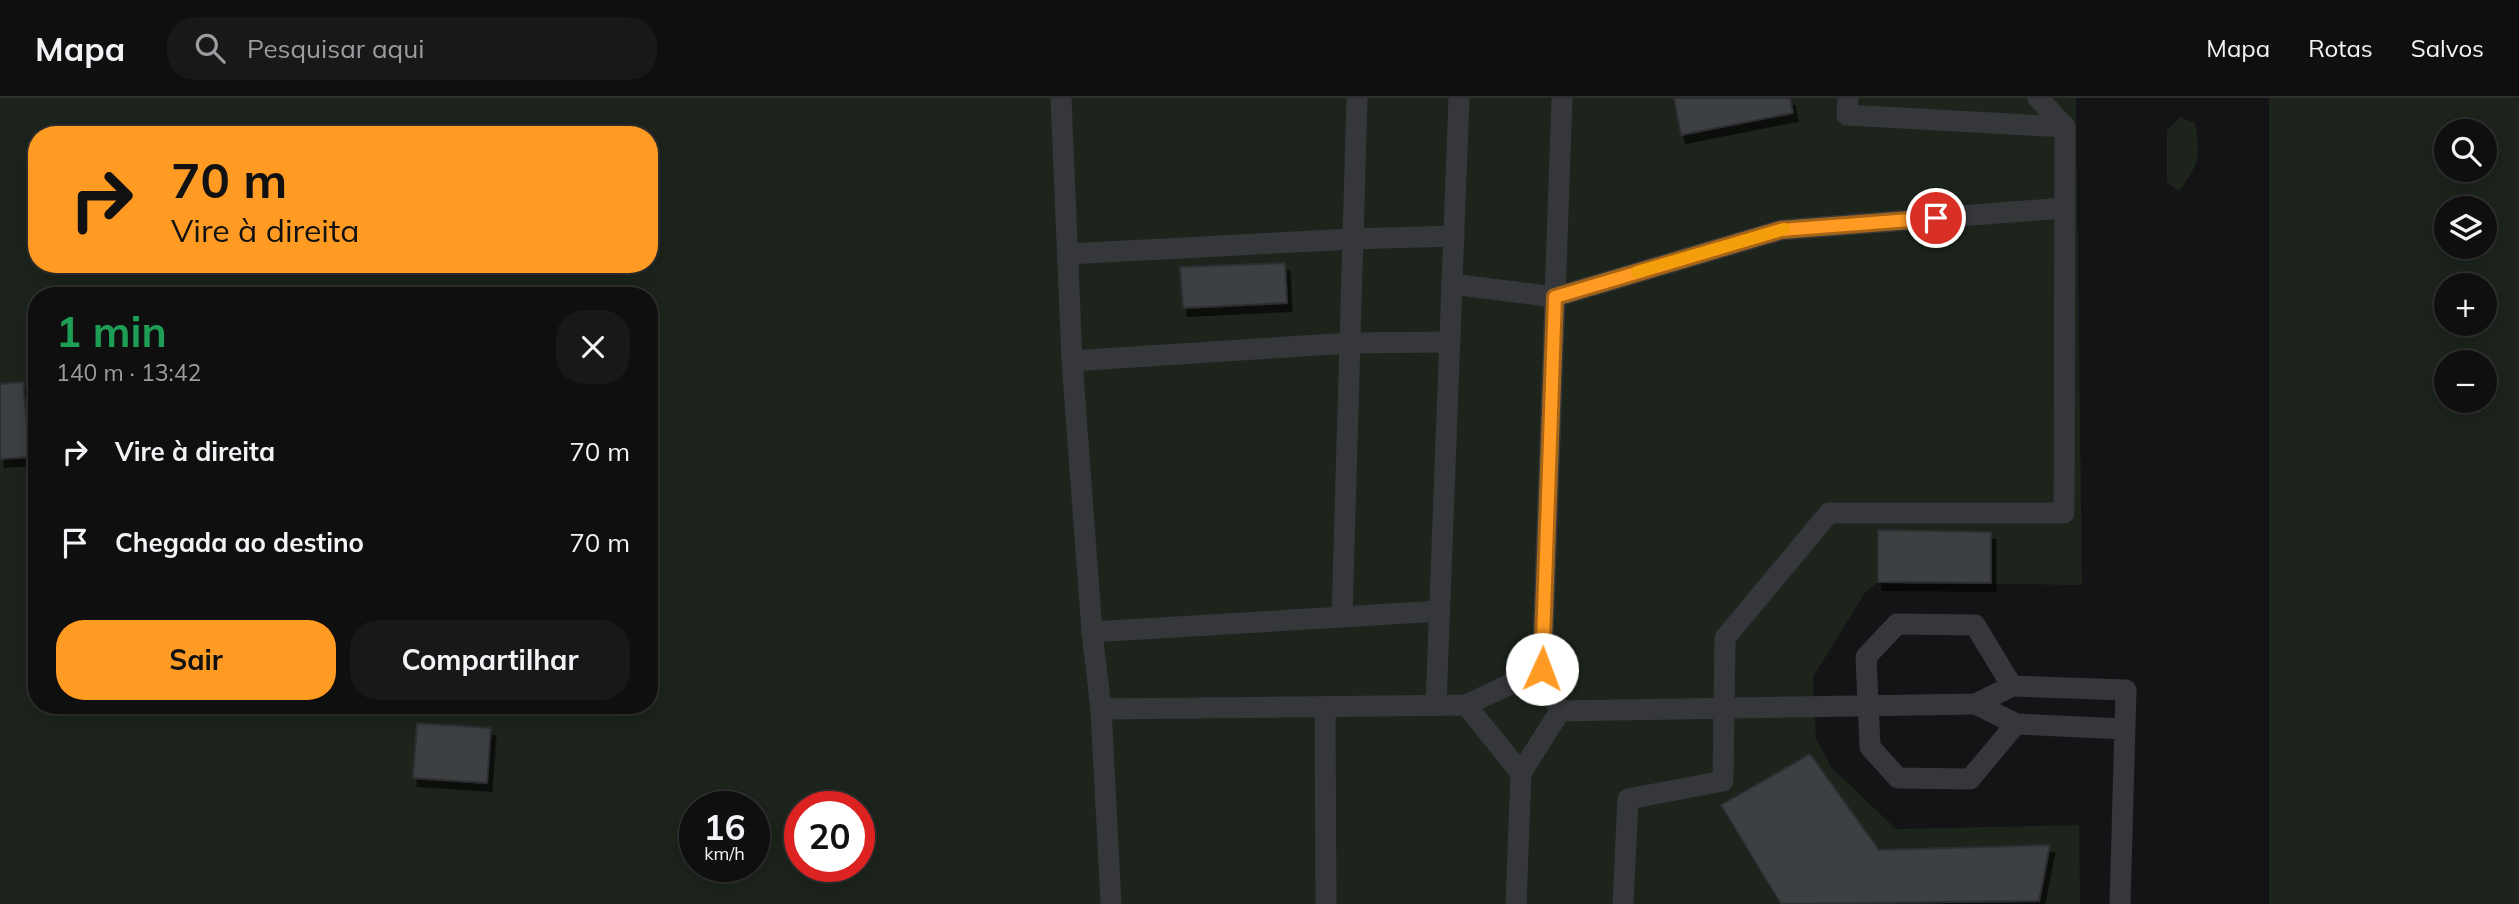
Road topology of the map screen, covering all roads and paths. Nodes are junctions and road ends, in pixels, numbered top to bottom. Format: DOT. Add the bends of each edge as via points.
graph roads {
  1 [pos="1061,98"];
  2 [pos="1357,98"];
  3 [pos="1459,98"];
  4 [pos="1562,98"];
  5 [pos="1848,98"];
  6 [pos="2038,98"];
  7 [pos="2065,127"];
  8 [pos="2064,208"];
  9 [pos="1454,236"];
  10 [pos="1352,239"];
  11 [pos="1069,254"];
  12 [pos="1452,284"];
  13 [pos="1555,297"];
  14 [pos="1450,342"];
  15 [pos="1349,343"];
  16 [pos="1072,361"];
  17 [pos="1440,611"];
  18 [pos="1342,617"];
  19 [pos="1092,632"];
  20 [pos="1542,669"];
  21 [pos="2012,686"];
  22 [pos="1976,704"];
  23 [pos="1436,705"];
  24 [pos="1466,705"];
  25 [pos="1868,705"];
  26 [pos="1325,707"];
  27 [pos="1725,708"];
  28 [pos="1101,709"];
  29 [pos="1560,712"];
  30 [pos="2016,724"];
  31 [pos="2124,729"];
  32 [pos="1521,773"];
  33 [pos="1111,904"];
  34 [pos="1326,904"];
  35 [pos="1516,904"];
  36 [pos="1623,904"];
  37 [pos="2120,904"];
  1 -- 11 [label="lane"];
  2 -- 10 [label="lane"];
  3 -- 9 [label="lane"];
  4 -- 13 [label="lane"];
  5 -- 7 [label="lane" via="1847,115"];
  6 -- 7 [label="lane"];
  7 -- 8 [label="lane"];
  8 -- 13 [label="lane" via="1781,230"];
  8 -- 27 [label="lane" via="2064,513 1829,513 1726,638"];
  9 -- 10 [label="lane"];
  9 -- 12 [label="lane"];
  10 -- 11 [label="lane"];
  10 -- 15 [label="lane"];
  11 -- 16 [label="lane"];
  12 -- 13 [label="lane"];
  12 -- 14 [label="lane"];
  13 -- 20 [label="lane"];
  14 -- 15 [label="lane"];
  14 -- 17 [label="lane"];
  15 -- 16 [label="lane"];
  15 -- 18 [label="lane"];
  16 -- 19 [label="lane"];
  17 -- 18 [label="lane"];
  17 -- 23 [label="lane"];
  18 -- 19 [label="lane"];
  19 -- 28 [label="lane"];
  20 -- 24 [label="lane"];
  20 -- 29 [label="lane"];
  21 -- 22 [label="lane"];
  21 -- 25 [label="lane" via="1975,625 1897,624 1866,657"];
  21 -- 31 [label="lane" via="2126,690"];
  22 -- 25 [label="lane"];
  22 -- 30 [label="lane"];
  23 -- 24 [label="lane"];
  23 -- 26 [label="lane"];
  24 -- 32 [label="lane"];
  25 -- 27 [label="lane"];
  25 -- 30 [label="lane" via="1870,747 1898,778 1969,779"];
  26 -- 28 [label="lane"];
  26 -- 34 [label="lane"];
  27 -- 29 [label="lane"];
  27 -- 36 [label="lane" via="1723,782 1628,799"];
  28 -- 33 [label="lane"];
  29 -- 32 [label="lane"];
  30 -- 31 [label="lane"];
  31 -- 37 [label="lane"];
  32 -- 35 [label="lane"];
}
